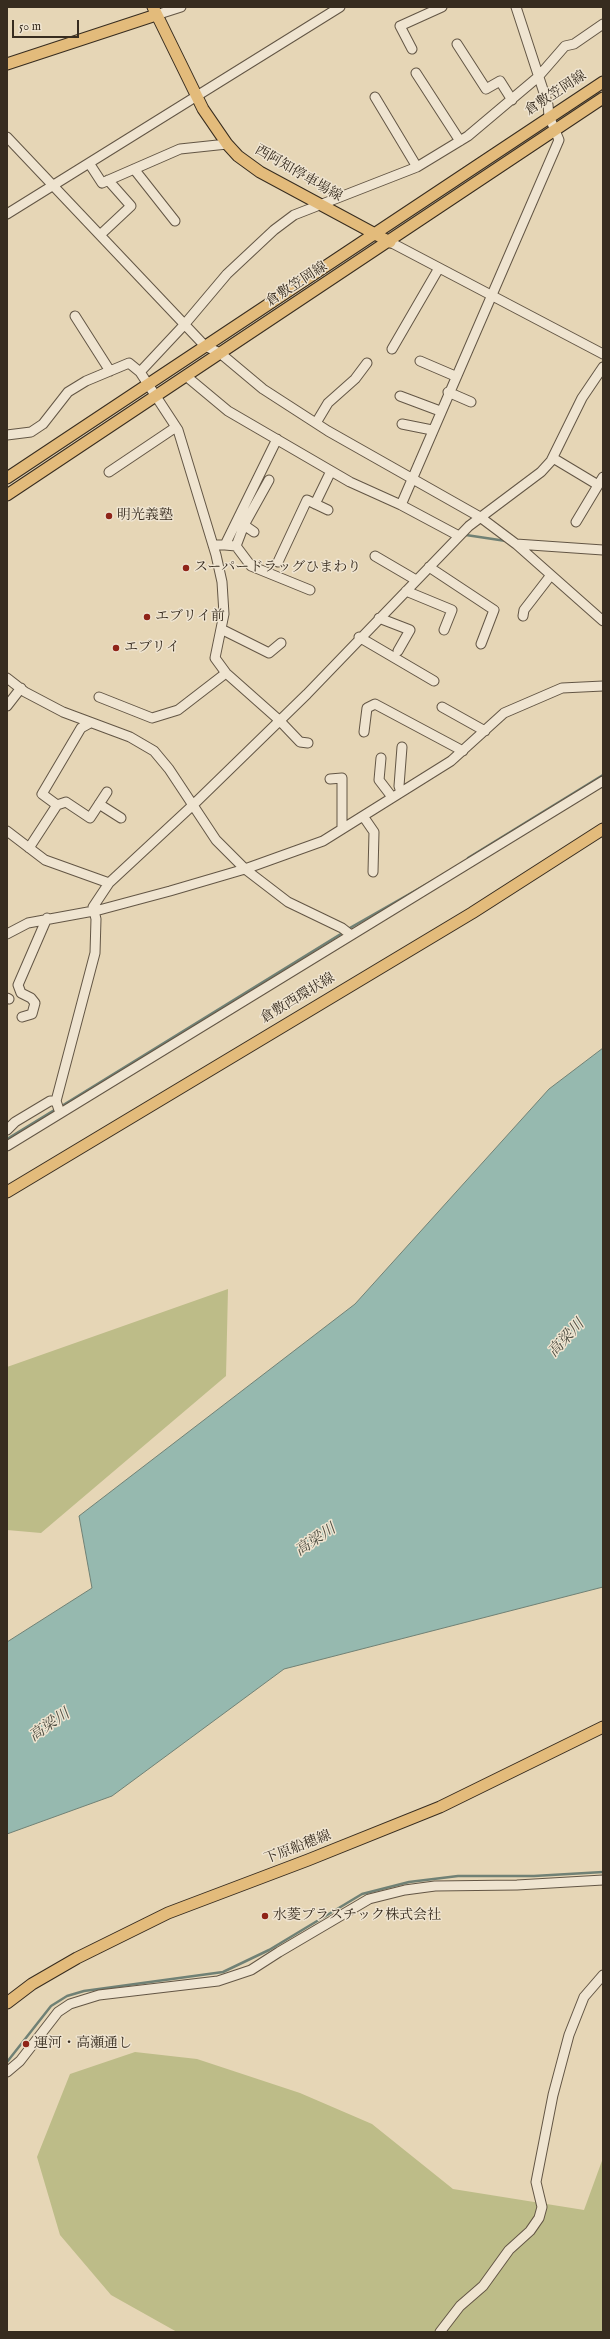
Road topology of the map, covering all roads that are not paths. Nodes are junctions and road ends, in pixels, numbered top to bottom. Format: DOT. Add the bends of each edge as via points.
graph roads {
  1 [pos="181,7"];
  2 [pos="340,7"];
  3 [pos="442,7"];
  4 [pos="516,7"];
  5 [pos="155,11"];
  6 [pos="603,24"];
  7 [pos="457,44"];
  8 [pos="412,49"];
  9 [pos="7,64"];
  10 [pos="416,73"];
  11 [pos="538,77"];
  12 [pos="603,82"];
  13 [pos="196,97"];
  14 [pos="374,97"];
  15 [pos="603,98"];
  16 [pos="512,100"];
  17 [pos="549,116"];
  18 [pos="555,130"];
  19 [pos="7,137"];
  20 [pos="460,141"];
  21 [pos="227,144"];
  22 [pos="89,163"];
  23 [pos="417,167"];
  24 [pos="134,169"];
  25 [pos="108,180"];
  26 [pos="55,185"];
  27 [pos="320,205"];
  28 [pos="7,214"];
  29 [pos="176,221"];
  30 [pos="372,234"];
  31 [pos="100,235"];
  32 [pos="390,242"];
  33 [pos="439,268"];
  34 [pos="492,295"];
  35 [pos="75,316"];
  36 [pos="184,325"];
  37 [pos="205,346"];
  38 [pos="392,349"];
  39 [pos="220,354"];
  40 [pos="603,354"];
  41 [pos="420,361"];
  42 [pos="367,363"];
  43 [pos="603,366"];
  44 [pos="110,372"];
  45 [pos="140,372"];
  46 [pos="186,376"];
  47 [pos="455,376"];
  48 [pos="599,379"];
  49 [pos="147,386"];
  50 [pos="448,392"];
  51 [pos="156,396"];
  52 [pos="400,396"];
  53 [pos="471,402"];
  54 [pos="440,411"];
  55 [pos="316,423"];
  56 [pos="402,424"];
  57 [pos="176,427"];
  58 [pos="432,430"];
  59 [pos="7,435"];
  60 [pos="277,440"];
  61 [pos="553,458"];
  62 [pos="332,471"];
  63 [pos="109,472"];
  64 [pos="7,478"];
  65 [pos="411,478"];
  66 [pos="269,480"];
  67 [pos="601,481"];
  68 [pos="7,495"];
  69 [pos="315,504"];
  70 [pos="400,505"];
  71 [pos="328,510"];
  72 [pos="480,517"];
  73 [pos="576,522"];
  74 [pos="244,525"];
  75 [pos="254,532"];
  76 [pos="460,536"];
  77 [pos="225,544"];
  78 [pos="516,544"];
  79 [pos="214,546"];
  80 [pos="236,546"];
  81 [pos="603,550"];
  82 [pos="375,556"];
  83 [pos="278,562"];
  84 [pos="430,568"];
  85 [pos="551,575"];
  86 [pos="416,580"];
  87 [pos="310,590"];
  88 [pos="406,591"];
  89 [pos="523,616"];
  90 [pos="379,618"];
  91 [pos="603,621"];
  92 [pos="221,629"];
  93 [pos="444,630"];
  94 [pos="362,638"];
  95 [pos="281,643"];
  96 [pos="481,644"];
  97 [pos="398,651"];
  98 [pos="226,673"];
  99 [pos="7,678"];
  100 [pos="434,681"];
  101 [pos="603,686"];
  102 [pos="21,688"];
  103 [pos="99,697"];
  104 [pos="7,706"];
  105 [pos="442,708"];
  106 [pos="281,722"];
  107 [pos="90,723"];
  108 [pos="485,730"];
  109 [pos="364,732"];
  110 [pos="308,743"];
  111 [pos="402,747"];
  112 [pos="463,751"];
  113 [pos="381,758"];
  114 [pos="330,779"];
  115 [pos="603,781"];
  116 [pos="107,792"];
  117 [pos="401,792"];
  118 [pos="392,797"];
  119 [pos="99,804"];
  120 [pos="57,805"];
  121 [pos="194,807"];
  122 [pos="363,816"];
  123 [pos="121,818"];
  124 [pos="342,829"];
  125 [pos="603,829"];
  126 [pos="7,831"];
  127 [pos="29,848"];
  128 [pos="245,869"];
  129 [pos="373,872"];
  130 [pos="109,883"];
  131 [pos="93,910"];
  132 [pos="47,920"];
  133 [pos="348,932"];
  134 [pos="7,934"];
  135 [pos="22,1017"];
  136 [pos="58,1108"];
  137 [pos="9,1138"];
  138 [pos="7,1192"];
  139 [pos="603,1728"];
  140 [pos="603,1880"];
  141 [pos="603,1975"];
  142 [pos="9,2001"];
  143 [pos="7,2011"];
  144 [pos="7,2072"];
  145 [pos="440,2332"];
  1 -- 5 [label="street"];
  2 -- 13 [label="street"];
  3 -- 8 [label="street" via="400,26"];
  4 -- 11 [label="street"];
  5 -- 9 [label="main road"];
  5 -- 13 [label="main road, 西阿知停車場線"];
  6 -- 11 [label="street" via="574,44 565,46"];
  7 -- 16 [label="street" via="486,89 500,81"];
  10 -- 20 [label="street"];
  11 -- 16 [label="street"];
  11 -- 17 [label="street" via="548,105"];
  12 -- 17 [label="main road, 倉敷笠岡線"];
  13 -- 21 [label="main road, 西阿知停車場線"];
  13 -- 22 [label="street"];
  14 -- 23 [label="street"];
  15 -- 18 [label="main road, 倉敷笠岡線"];
  16 -- 20 [label="street"];
  17 -- 18 [label="street"];
  17 -- 30 [label="main road, 倉敷笠岡線"];
  18 -- 32 [label="main road, 倉敷笠岡線"];
  18 -- 34 [label="street" via="559,140"];
  19 -- 26 [label="street"];
  20 -- 23 [label="street"];
  21 -- 24 [label="street" via="180,149"];
  21 -- 27 [label="main road, 西阿知停車場線" via="250,166"];
  22 -- 25 [label="street" via="102,183"];
  22 -- 26 [label="street"];
  23 -- 27 [label="street"];
  24 -- 25 [label="street"];
  24 -- 29 [label="street"];
  25 -- 31 [label="street" via="131,206"];
  26 -- 28 [label="street"];
  26 -- 31 [label="street"];
  27 -- 30 [label="main road, 西阿知停車場線"];
  27 -- 36 [label="street" via="294,215 274,230 227,274"];
  30 -- 32 [label="main road, 西阿知停車場線"];
  30 -- 37 [label="main road, 倉敷笠岡線"];
  31 -- 36 [label="street"];
  32 -- 33 [label="street"];
  32 -- 39 [label="main road, 倉敷笠岡線"];
  33 -- 34 [label="street"];
  33 -- 38 [label="street"];
  34 -- 40 [label="street"];
  34 -- 47 [label="street"];
  35 -- 44 [label="street"];
  36 -- 37 [label="street"];
  36 -- 45 [label="street"];
  37 -- 39 [label="street"];
  37 -- 49 [label="main road, 倉敷笠岡線"];
  39 -- 46 [label="main road, 倉敷笠岡線"];
  39 -- 55 [label="street" via="263,389"];
  41 -- 47 [label="street"];
  42 -- 55 [label="street" via="355,379 328,403"];
  43 -- 48 [label="street"];
  44 -- 45 [label="street" via="129,363"];
  44 -- 59 [label="street" via="68,392 43,424 32,432"];
  45 -- 49 [label="street"];
  46 -- 51 [label="main road, 倉敷笠岡線"];
  46 -- 60 [label="street" via="228,411"];
  47 -- 50 [label="street"];
  48 -- 61 [label="street" via="582,398"];
  49 -- 51 [label="street"];
  49 -- 64 [label="main road, 倉敷笠岡線"];
  50 -- 53 [label="street"];
  50 -- 54 [label="street"];
  51 -- 57 [label="street"];
  51 -- 68 [label="main road, 倉敷笠岡線"];
  52 -- 54 [label="street"];
  54 -- 58 [label="street"];
  55 -- 65 [label="street"];
  56 -- 58 [label="street"];
  57 -- 63 [label="street"];
  57 -- 79 [label="street"];
  58 -- 65 [label="street"];
  60 -- 62 [label="street"];
  60 -- 77 [label="street"];
  61 -- 67 [label="street"];
  61 -- 72 [label="street" via="541,472"];
  62 -- 69 [label="street"];
  62 -- 70 [label="street"];
  65 -- 70 [label="street"];
  65 -- 72 [label="street"];
  66 -- 74 [label="street"];
  67 -- 73 [label="street"];
  69 -- 71 [label="street"];
  69 -- 83 [label="street" via="307,500"];
  70 -- 76 [label="street"];
  72 -- 76 [label="street"];
  72 -- 78 [label="street"];
  74 -- 75 [label="street"];
  74 -- 80 [label="street"];
  76 -- 84 [label="street"];
  77 -- 79 [label="street"];
  77 -- 80 [label="street"];
  78 -- 81 [label="street"];
  78 -- 85 [label="street"];
  79 -- 92 [label="street" via="222,582 224,614"];
  80 -- 87 [label="street" via="251,566"];
  82 -- 86 [label="street"];
  84 -- 86 [label="street"];
  84 -- 96 [label="street" via="494,610"];
  85 -- 89 [label="street" via="524,610"];
  85 -- 91 [label="street"];
  86 -- 88 [label="street"];
  88 -- 90 [label="street"];
  88 -- 93 [label="street" via="452,610"];
  90 -- 94 [label="street"];
  90 -- 97 [label="street" via="410,630"];
  92 -- 95 [label="street" via="269,653"];
  92 -- 98 [label="street" via="215,658"];
  94 -- 100 [label="street"];
  94 -- 106 [label="street"];
  98 -- 103 [label="street" via="178,710 152,718"];
  98 -- 106 [label="street"];
  99 -- 102 [label="street"];
  101 -- 108 [label="street" via="562,688 504,713"];
  102 -- 104 [label="street"];
  102 -- 107 [label="street" via="57,709"];
  105 -- 108 [label="street"];
  106 -- 110 [label="street" via="300,742"];
  106 -- 121 [label="street"];
  107 -- 120 [label="street" via="81,728 42,794"];
  107 -- 121 [label="street" via="130,737 154,751"];
  108 -- 112 [label="street"];
  109 -- 112 [label="street" via="367,708 375,704"];
  111 -- 117 [label="street" via="399,786"];
  112 -- 117 [label="street"];
  113 -- 118 [label="street" via="379,780"];
  114 -- 124 [label="street" via="342,778"];
  115 -- 133 [label="street"];
  116 -- 119 [label="street"];
  117 -- 118 [label="street"];
  118 -- 122 [label="street"];
  119 -- 120 [label="street" via="90,818 66,802"];
  119 -- 123 [label="street"];
  120 -- 127 [label="street"];
  121 -- 128 [label="street" via="216,840"];
  121 -- 130 [label="street"];
  122 -- 124 [label="street"];
  122 -- 129 [label="street" via="374,832"];
  124 -- 128 [label="street" via="323,841"];
  125 -- 138 [label="main road, 倉敷西環状線" via="472,913"];
  126 -- 127 [label="street"];
  127 -- 130 [label="street" via="45,860"];
  128 -- 131 [label="street"];
  128 -- 133 [label="street" via="288,902"];
  130 -- 131 [label="street" via="96,901"];
  131 -- 132 [label="street"];
  131 -- 136 [label="street" via="96,920 95,954"];
  132 -- 134 [label="street" via="28,923"];
  132 -- 135 [label="street" via="18,984 21,993 35,1003 32,1014"];
  133 -- 136 [label="street"];
  136 -- 137 [label="street"];
  136 -- 137 [label="street" via="50,1101 15,1122"];
  139 -- 142 [label="main road, 下原船穂線" via="440,1807 168,1913 77,1958 32,1984"];
  140 -- 144 [label="street" via="435,1886 369,1899 251,1970 218,1981 99,1995 70,2004 58,2012 20,2061"];
  141 -- 145 [label="street" via="584,1997 553,2095 536,2182 542,2206 539,2218 530,2231 509,2250 483,2286 460,2306"];
  142 -- 143 [label="street"];
}
